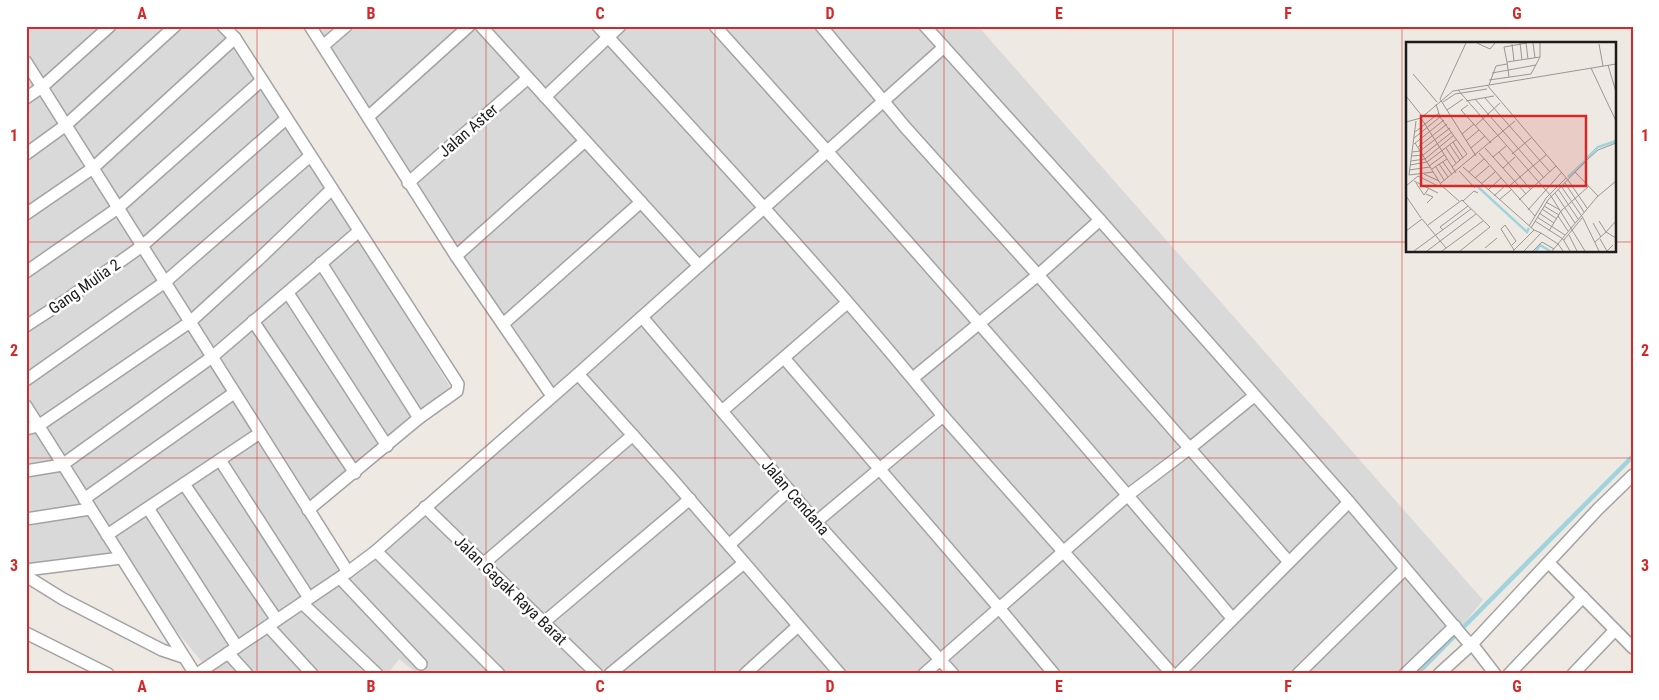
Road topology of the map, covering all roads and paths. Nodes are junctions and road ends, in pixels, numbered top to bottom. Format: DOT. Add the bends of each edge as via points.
graph roads {
  1 [pos="110,26"];
  2 [pos="175,26"];
  3 [pos="223,26"];
  4 [pos="310,26"];
  5 [pos="346,26"];
  6 [pos="469,26"];
  7 [pos="481,26"];
  8 [pos="598,26"];
  9 [pos="620,26"];
  10 [pos="715,26"];
  11 [pos="820,26"];
  12 [pos="926,26"];
  13 [pos="608,37"];
  14 [pos="235,38"];
  15 [pos="323,46"];
  16 [pos="944,47"];
  17 [pos="26,62"];
  18 [pos="528,78"];
  19 [pos="262,80"];
  20 [pos="42,87"];
  21 [pos="545,97"];
  22 [pos="26,98"];
  23 [pos="883,102"];
  24 [pos="368,117"];
  25 [pos="286,119"];
  26 [pos="66,125"];
  27 [pos="585,141"];
  28 [pos="828,151"];
  29 [pos="26,154"];
  30 [pos="310,156"];
  31 [pos="92,168"];
  32 [pos="408,182"];
  33 [pos="332,190"];
  34 [pos="641,202"];
  35 [pos="118,208"];
  36 [pos="764,208"];
  37 [pos="26,214"];
  38 [pos="1100,220"];
  39 [pos="358,232"];
  40 [pos="142,246"];
  41 [pos="456,256"];
  42 [pos="321,263"];
  43 [pos="699,266"];
  44 [pos="26,272"];
  45 [pos="1038,276"];
  46 [pos="165,282"];
  47 [pos="288,293"];
  48 [pos="847,303"];
  49 [pos="642,317"];
  50 [pos="253,321"];
  51 [pos="190,322"];
  52 [pos="503,324"];
  53 [pos="979,325"];
  54 [pos="26,326"];
  55 [pos="212,357"];
  56 [pos="784,358"];
  57 [pos="578,374"];
  58 [pos="913,378"];
  59 [pos="26,380"];
  60 [pos="234,393"];
  61 [pos="552,396"];
  62 [pos="1254,396"];
  63 [pos="26,406"];
  64 [pos="722,411"];
  65 [pos="943,416"];
  66 [pos="419,418"];
  67 [pos="38,426"];
  68 [pos="26,429"];
  69 [pos="260,433"];
  70 [pos="633,435"];
  71 [pos="387,446"];
  72 [pos="1190,448"];
  73 [pos="220,460"];
  74 [pos="62,465"];
  75 [pos="879,470"];
  76 [pos="26,471"];
  77 [pos="355,473"];
  78 [pos="1633,475"];
  79 [pos="184,484"];
  80 [pos="789,490"];
  81 [pos="1128,495"];
  82 [pos="690,499"];
  83 [pos="1349,502"];
  84 [pos="87,504"];
  85 [pos="425,506"];
  86 [pos="148,508"];
  87 [pos="308,510"];
  88 [pos="26,519"];
  89 [pos="816,522"];
  90 [pos="107,535"];
  91 [pos="728,545"];
  92 [pos="376,550"];
  93 [pos="1064,551"];
  94 [pos="121,558"];
  95 [pos="1289,562"];
  96 [pos="744,563"];
  97 [pos="1549,563"];
  98 [pos="483,564"];
  99 [pos="1405,569"];
  100 [pos="26,570"];
  101 [pos="344,575"];
  102 [pos="26,576"];
  103 [pos="1583,597"];
  104 [pos="306,601"];
  105 [pos="1000,609"];
  106 [pos="1232,618"];
  107 [pos="543,622"];
  108 [pos="272,623"];
  109 [pos="798,626"];
  110 [pos="1455,627"];
  111 [pos="1615,630"];
  112 [pos="26,633"];
  113 [pos="1469,642"];
  114 [pos="1633,648"];
  115 [pos="232,650"];
  116 [pos="183,657"];
  117 [pos="941,660"];
  118 [pos="421,664"];
  119 [pos="108,674"];
  120 [pos="196,674"];
  121 [pos="247,674"];
  122 [pos="312,674"];
  123 [pos="376,674"];
  124 [pos="499,674"];
  125 [pos="597,674"];
  126 [pos="610,674"];
  127 [pos="745,674"];
  128 [pos="840,674"];
  129 [pos="924,674"];
  130 [pos="953,674"];
  131 [pos="1054,674"];
  132 [pos="1172,674"];
  133 [pos="1178,674"];
  134 [pos="1298,674"];
  135 [pos="1405,674"];
  136 [pos="1439,674"];
  137 [pos="1495,674"];
  138 [pos="1509,674"];
  139 [pos="1573,674"];
  1 -- 20 [label="street"];
  2 -- 26 [label="street"];
  3 -- 14 [label="street"];
  4 -- 15 [label="street"];
  5 -- 15 [label="street"];
  6 -- 24 [label="street"];
  7 -- 18 [label="street"];
  8 -- 13 [label="street"];
  9 -- 13 [label="street"];
  10 -- 28 [label="street"];
  11 -- 23 [label="street"];
  12 -- 16 [label="street"];
  13 -- 21 [label="street"];
  13 -- 36 [label="street"];
  14 -- 19 [label="street"];
  14 -- 31 [label="street"];
  15 -- 24 [label="street"];
  16 -- 23 [label="street"];
  16 -- 38 [label="street"];
  17 -- 20 [label="street"];
  18 -- 21 [label="street"];
  18 -- 32 [label="street, Jalan Aster"];
  19 -- 25 [label="street"];
  19 -- 35 [label="street"];
  20 -- 22 [label="street"];
  20 -- 26 [label="street"];
  21 -- 27 [label="street"];
  23 -- 28 [label="street"];
  23 -- 45 [label="street"];
  24 -- 32 [label="street"];
  25 -- 30 [label="street"];
  25 -- 40 [label="street, Gang Mulia 2"];
  26 -- 29 [label="street"];
  26 -- 31 [label="street"];
  27 -- 34 [label="street"];
  27 -- 41 [label="street"];
  28 -- 36 [label="street"];
  28 -- 53 [label="street"];
  30 -- 33 [label="street"];
  30 -- 46 [label="street"];
  31 -- 35 [label="street"];
  31 -- 37 [label="street"];
  32 -- 41 [label="street"];
  33 -- 39 [label="street"];
  33 -- 51 [label="street"];
  34 -- 43 [label="street"];
  34 -- 52 [label="street"];
  35 -- 40 [label="street"];
  35 -- 44 [label="street"];
  36 -- 43 [label="street"];
  36 -- 48 [label="street"];
  38 -- 45 [label="street"];
  38 -- 62 [label="street"];
  39 -- 42 [label="street"];
  39 -- 66 [label="street" via="458,384 457,392"];
  40 -- 46 [label="street"];
  40 -- 54 [label="street, Gang Mulia 2"];
  41 -- 52 [label="street"];
  42 -- 47 [label="street"];
  42 -- 66 [label="street"];
  43 -- 49 [label="street"];
  45 -- 53 [label="street"];
  45 -- 72 [label="street"];
  46 -- 51 [label="street"];
  46 -- 59 [label="street"];
  47 -- 50 [label="street"];
  47 -- 71 [label="street"];
  48 -- 56 [label="street"];
  48 -- 58 [label="street"];
  49 -- 57 [label="street"];
  49 -- 64 [label="street, Jalan Cendana"];
  50 -- 55 [label="street"];
  50 -- 77 [label="street"];
  51 -- 55 [label="street"];
  51 -- 67 [label="street"];
  52 -- 61 [label="street"];
  53 -- 58 [label="street"];
  53 -- 81 [label="street"];
  55 -- 60 [label="street"];
  55 -- 74 [label="street"];
  56 -- 64 [label="street"];
  56 -- 75 [label="street"];
  57 -- 61 [label="street"];
  57 -- 70 [label="street"];
  58 -- 65 [label="street"];
  60 -- 69 [label="street"];
  60 -- 84 [label="street"];
  61 -- 85 [label="street"];
  62 -- 72 [label="street"];
  62 -- 83 [label="street"];
  63 -- 67 [label="street"];
  64 -- 80 [label="street, Jalan Cendana"];
  65 -- 75 [label="street"];
  65 -- 93 [label="street"];
  66 -- 71 [label="street"];
  67 -- 68 [label="street"];
  67 -- 74 [label="street"];
  69 -- 73 [label="street"];
  69 -- 87 [label="street"];
  70 -- 82 [label="street"];
  70 -- 98 [label="street"];
  71 -- 77 [label="street"];
  72 -- 81 [label="street"];
  72 -- 95 [label="street"];
  73 -- 79 [label="street"];
  73 -- 104 [label="street"];
  74 -- 76 [label="street"];
  74 -- 84 [label="street"];
  75 -- 89 [label="street"];
  75 -- 105 [label="street"];
  77 -- 87 [label="street"];
  78 -- 97 [label="street"];
  79 -- 86 [label="street"];
  79 -- 108 [label="street"];
  80 -- 89 [label="street, Jalan Cendana"];
  80 -- 91 [label="street"];
  81 -- 93 [label="street"];
  81 -- 106 [label="street"];
  82 -- 91 [label="street"];
  82 -- 107 [label="street"];
  83 -- 95 [label="street"];
  83 -- 99 [label="street"];
  84 -- 88 [label="street"];
  84 -- 90 [label="street"];
  85 -- 92 [label="street"];
  85 -- 98 [label="street, Jalan Gagak Raya Barat"];
  86 -- 90 [label="street"];
  86 -- 115 [label="street"];
  87 -- 101 [label="street"];
  89 -- 117 [label="street, Jalan Cendana"];
  90 -- 94 [label="street"];
  91 -- 96 [label="street"];
  92 -- 101 [label="street"];
  92 -- 124 [label="street"];
  93 -- 105 [label="street"];
  93 -- 132 [label="street"];
  94 -- 100 [label="street"];
  94 -- 116 [label="street"];
  95 -- 106 [label="street"];
  96 -- 109 [label="street"];
  96 -- 126 [label="street"];
  97 -- 103 [label="street"];
  97 -- 113 [label="street"];
  98 -- 107 [label="street, Jalan Gagak Raya Barat"];
  99 -- 110 [label="street"];
  99 -- 134 [label="street"];
  101 -- 104 [label="street"];
  101 -- 118 [label="street"];
  102 -- 116 [label="street" via="162,650"];
  103 -- 111 [label="street"];
  103 -- 138 [label="street"];
  104 -- 108 [label="street"];
  104 -- 123 [label="street"];
  105 -- 117 [label="street"];
  105 -- 131 [label="street"];
  106 -- 133 [label="street"];
  107 -- 125 [label="street, Jalan Gagak Raya Barat"];
  108 -- 115 [label="street"];
  108 -- 122 [label="street"];
  109 -- 127 [label="street"];
  109 -- 128 [label="street"];
  110 -- 113 [label="street"];
  110 -- 135 [label="street"];
  111 -- 114 [label="street"];
  111 -- 139 [label="street"];
  112 -- 119 [label="street"];
  113 -- 136 [label="street"];
  113 -- 137 [label="street"];
  115 -- 120 [label="street"];
  115 -- 121 [label="street"];
  116 -- 120 [label="street"];
  117 -- 129 [label="street"];
  117 -- 130 [label="street, Jalan Cendana"];
}
